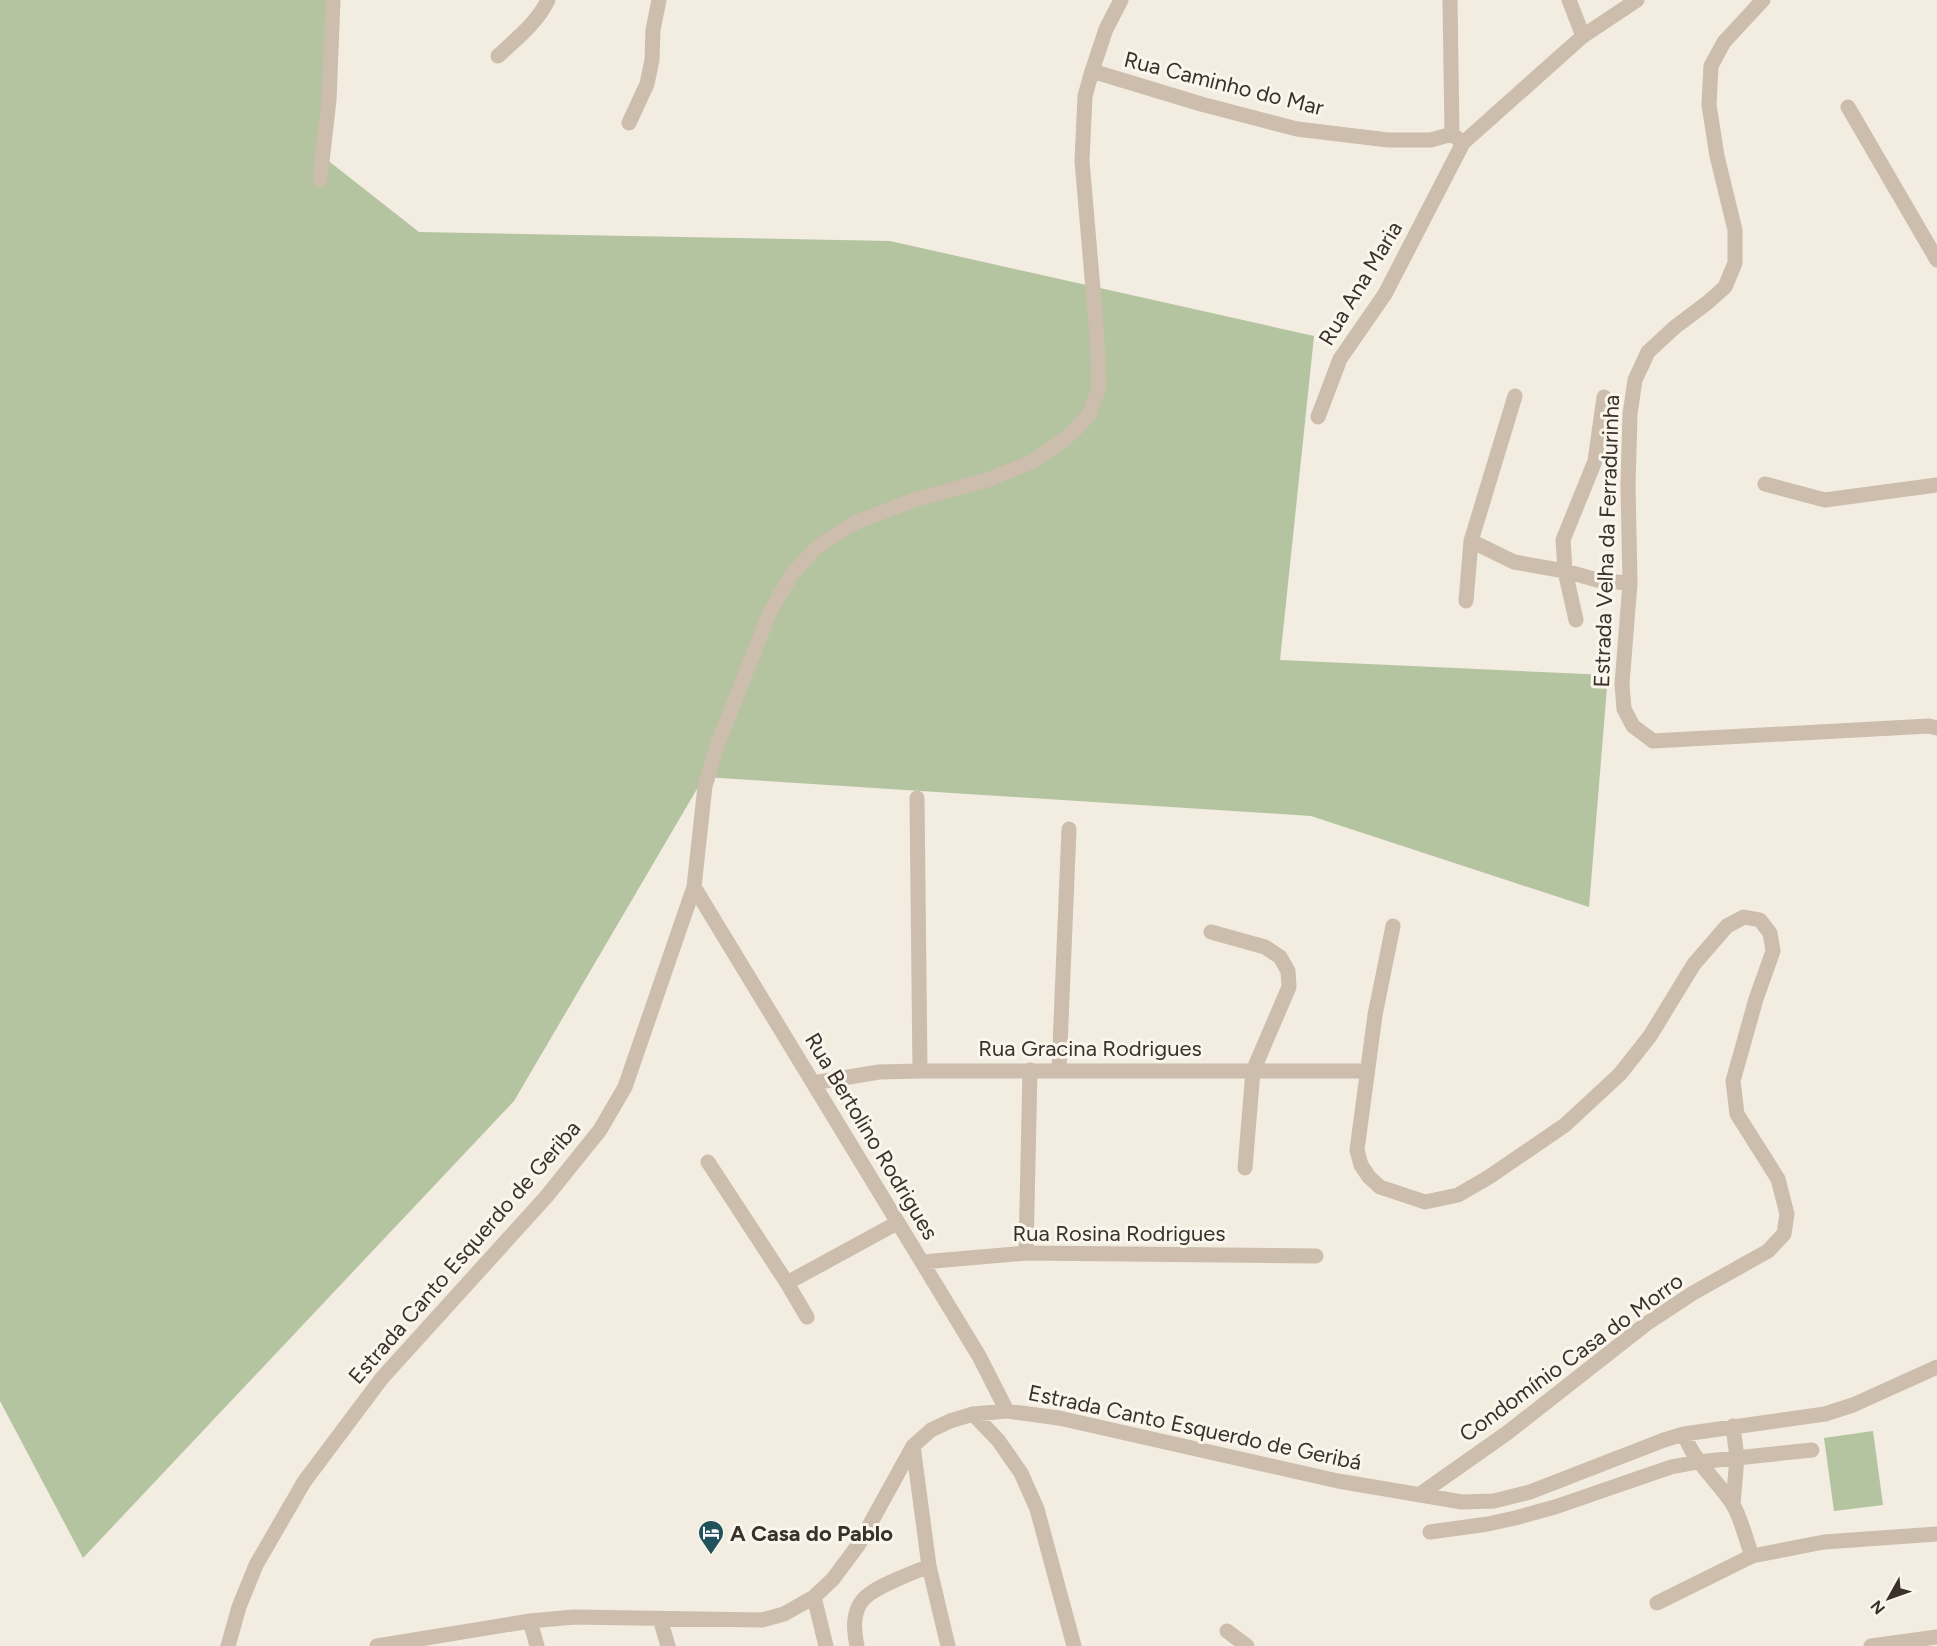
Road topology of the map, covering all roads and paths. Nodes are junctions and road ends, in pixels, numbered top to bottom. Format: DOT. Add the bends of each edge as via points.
graph roads {
  1 [pos="333,0"];
  2 [pos="548,0"];
  3 [pos="659,0"];
  4 [pos="1121,0"];
  5 [pos="1450,0"];
  6 [pos="1569,0"];
  7 [pos="1637,0"];
  8 [pos="1763,0"];
  9 [pos="1583,36"];
  10 [pos="498,56"];
  11 [pos="1092,71"];
  12 [pos="1848,107"];
  13 [pos="629,123"];
  14 [pos="1458,139"];
  15 [pos="320,179"];
  16 [pos="1937,260"];
  17 [pos="1515,396"];
  18 [pos="1604,397"];
  19 [pos="1318,417"];
  20 [pos="1765,484"];
  21 [pos="1937,485"];
  22 [pos="1471,541"];
  23 [pos="1565,571"];
  24 [pos="1630,583"];
  25 [pos="1466,601"];
  26 [pos="1576,620"];
  27 [pos="1937,728"];
  28 [pos="917,798"];
  29 [pos="1069,829"];
  30 [pos="694,887"];
  31 [pos="1393,926"];
  32 [pos="1210,932"];
  33 [pos="1030,1070"];
  34 [pos="920,1071"];
  35 [pos="1059,1071"];
  36 [pos="1254,1071"];
  37 [pos="1367,1071"];
  38 [pos="813,1083"];
  39 [pos="708,1162"];
  40 [pos="1245,1168"];
  41 [pos="897,1223"];
  42 [pos="1026,1253"];
  43 [pos="1316,1256"];
  44 [pos="922,1262"];
  45 [pos="787,1283"];
  46 [pos="807,1317"];
  47 [pos="1937,1367"];
  48 [pos="1007,1411"];
  49 [pos="973,1414"];
  50 [pos="1733,1426"];
  51 [pos="1684,1434"];
  52 [pos="913,1446"];
  53 [pos="1812,1450"];
  54 [pos="1737,1458"];
  55 [pos="1698,1462"];
  56 [pos="1419,1495"];
  57 [pos="1733,1504"];
  58 [pos="1430,1532"];
  59 [pos="1937,1534"];
  60 [pos="1752,1556"];
  61 [pos="929,1566"];
  62 [pos="814,1598"];
  63 [pos="1657,1603"];
  64 [pos="660,1619"];
  65 [pos="530,1621"];
  66 [pos="1227,1631"];
  67 [pos="1937,1637"];
  68 [pos="228,1646"];
  69 [pos="377,1646"];
  70 [pos="537,1646"];
  71 [pos="668,1646"];
  72 [pos="826,1646"];
  73 [pos="857,1646"];
  74 [pos="948,1646"];
  75 [pos="1074,1646"];
  76 [pos="1247,1646"];
  77 [pos="1871,1646"];
  1 -- 15 [label="street" via="329,100"];
  2 -- 10 [label="street" via="527,29"];
  3 -- 13 [label="street" via="647,84"];
  4 -- 11 [label="street, Estrada Canto Esquerdo de Geriba"];
  5 -- 14 [label="street"];
  6 -- 9 [label="street"];
  7 -- 9 [label="street"];
  8 -- 24 [label="street, Estrada Velha da Ferradurinha" via="1724,42 1711,66 1709,105 1716,156 1735,230 1735,263 1725,287 1648,352 1635,380 1628,486"];
  9 -- 14 [label="street"];
  11 -- 14 [label="street, Rua Caminho do Mar" via="1201,105 1297,129 1388,140"];
  11 -- 30 [label="street, Estrada Canto Esquerdo de Geriba" via="1085,96 1082,161 1099,387 1089,415 1070,435 1034,461 854,523 817,547 792,574 770,612 718,743 705,786"];
  12 -- 16 [label="street"];
  14 -- 19 [label="street, Rua Ana Maria" via="1385,294 1340,359"];
  17 -- 22 [label="street"];
  18 -- 23 [label="street" via="1595,461 1563,540"];
  20 -- 21 [label="street" via="1825,500"];
  22 -- 23 [label="street" via="1514,562"];
  22 -- 25 [label="street"];
  23 -- 24 [label="street" via="1600,581"];
  23 -- 26 [label="street"];
  24 -- 27 [label="street, Estrada Velha da Ferradurinha" via="1622,684 1624,709 1633,726 1653,741"];
  28 -- 34 [label="street"];
  29 -- 35 [label="street"];
  30 -- 38 [label="street, Rua Bertolino Rodrigues"];
  30 -- 68 [label="street, Estrada Canto Esquerdo de Geriba" via="625,1087 600,1130 546,1197 382,1378 304,1482 256,1565"];
  31 -- 37 [label="street, Condomínio Casa do Morro"];
  32 -- 36 [label="street" via="1265,948 1281,957 1288,971 1289,987"];
  33 -- 34 [label="street, Rua Gracina Rodrigues"];
  33 -- 35 [label="street, Rua Gracina Rodrigues"];
  33 -- 42 [label="street"];
  34 -- 38 [label="street, Rua Gracina Rodrigues" via="879,1072"];
  35 -- 36 [label="street, Rua Gracina Rodrigues"];
  36 -- 37 [label="street, Rua Gracina Rodrigues"];
  36 -- 40 [label="street"];
  37 -- 56 [label="street, Condomínio Casa do Morro" via="1358,1150 1360,1165 1380,1187 1425,1202 1458,1195 1565,1125 1620,1074 1650,1036 1694,964 1727,926 1744,917 1760,921 1770,933 1773,951 1732,1081 1737,1114 1778,1179 1787,1214 1784,1234 1768,1251 1646,1324 1507,1433"];
  38 -- 41 [label="street, Rua Bertolino Rodrigues"];
  39 -- 45 [label="street"];
  41 -- 44 [label="street, Rua Bertolino Rodrigues"];
  41 -- 45 [label="street"];
  42 -- 43 [label="street, Rua Rosina Rodrigues"];
  42 -- 44 [label="street, Rua Rosina Rodrigues"];
  44 -- 48 [label="street, Rua Bertolino Rodrigues"];
  45 -- 46 [label="street"];
  47 -- 50 [label="street, Estrada Canto Esquerdo de Geribá" via="1825,1414"];
  48 -- 49 [label="street, Estrada Canto Esquerdo de Geribá"];
  48 -- 56 [label="street, Estrada Canto Esquerdo de Geribá" via="1059,1418 1338,1481"];
  49 -- 52 [label="street, Estrada Canto Esquerdo de Geribá" via="931,1430"];
  49 -- 75 [label="street" via="1021,1473 1037,1509"];
  50 -- 51 [label="street, Estrada Canto Esquerdo de Geribá"];
  50 -- 54 [label="street"];
  51 -- 55 [label="street"];
  51 -- 56 [label="street, Estrada Canto Esquerdo de Geribá" via="1530,1492 1494,1501 1462,1502"];
  52 -- 61 [label="street"];
  52 -- 62 [label="street, Estrada Canto Esquerdo de Geribá" via="859,1544"];
  53 -- 54 [label="street"];
  54 -- 55 [label="street"];
  54 -- 57 [label="street"];
  55 -- 57 [label="street"];
  55 -- 58 [label="street" via="1671,1467 1515,1518"];
  57 -- 60 [label="street"];
  59 -- 60 [label="street" via="1824,1542"];
  60 -- 63 [label="street"];
  61 -- 73 [label="street" via="876,1589 862,1600 853,1630"];
  61 -- 74 [label="street"];
  62 -- 64 [label="street, Estrada Canto Esquerdo de Geribá" via="784,1614 762,1620"];
  62 -- 72 [label="street"];
  64 -- 65 [label="street, Estrada Canto Esquerdo de Geribá" via="574,1617"];
  64 -- 71 [label="street"];
  65 -- 69 [label="street, Estrada Canto Esquerdo de Geribá"];
  65 -- 70 [label="street"];
  66 -- 76 [label="street"];
  67 -- 77 [label="street"];
}
